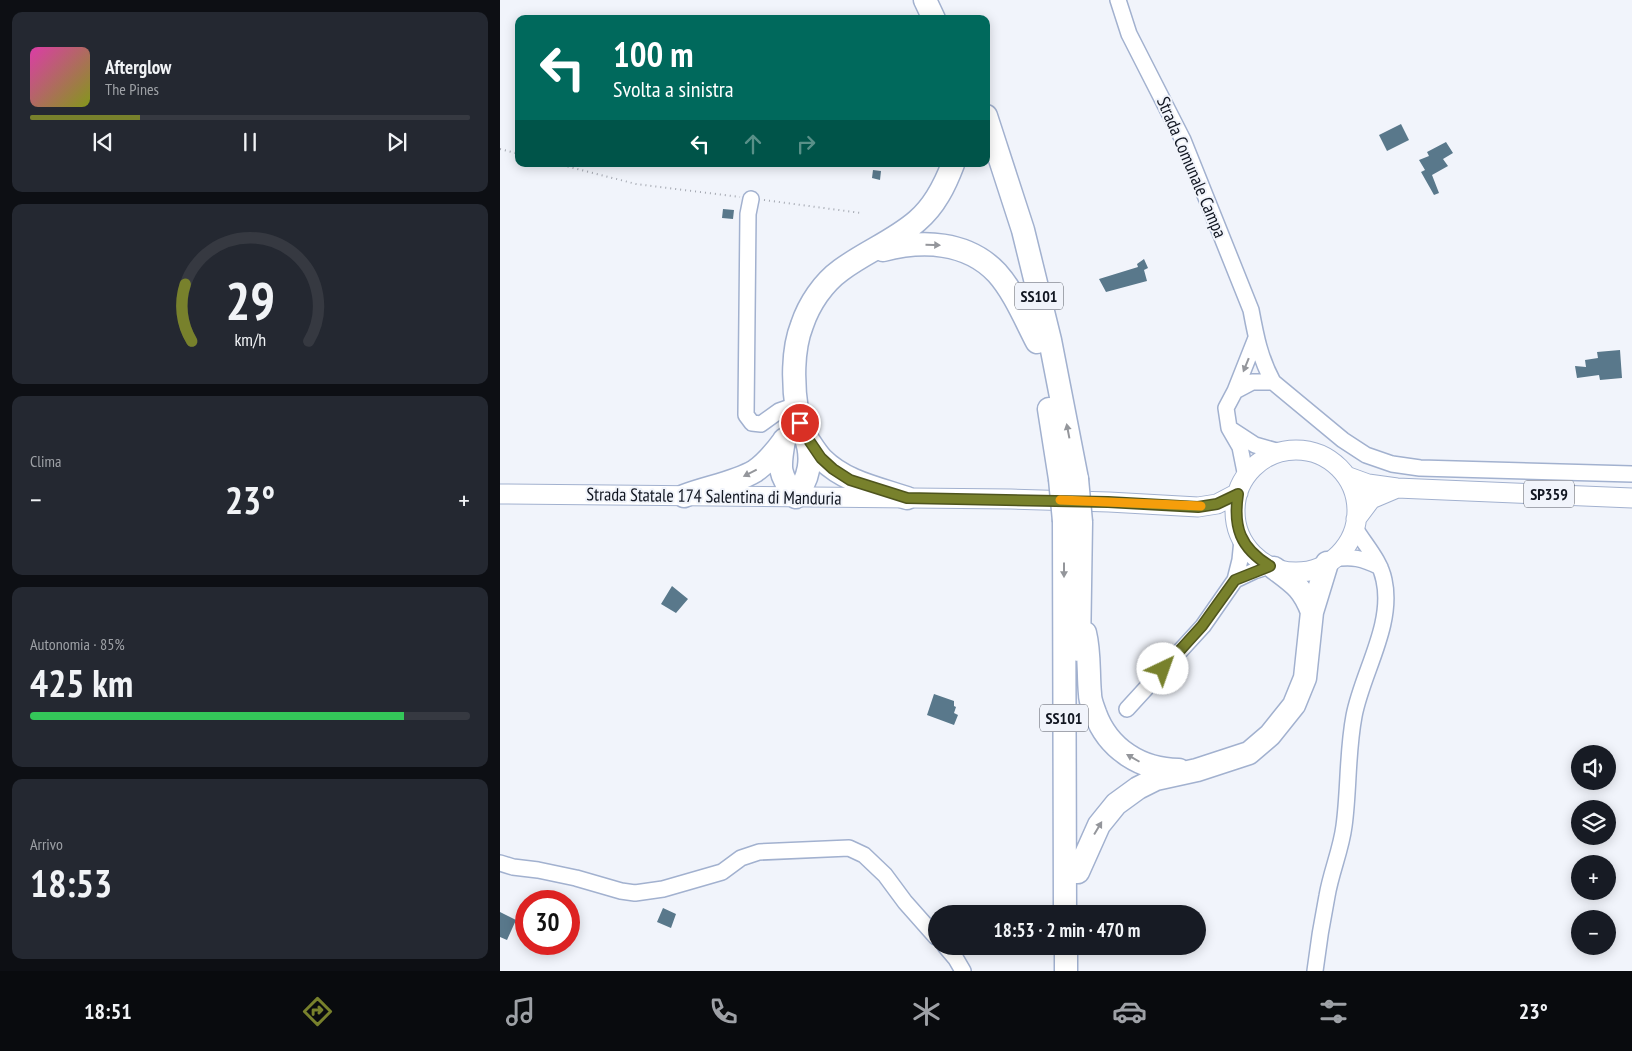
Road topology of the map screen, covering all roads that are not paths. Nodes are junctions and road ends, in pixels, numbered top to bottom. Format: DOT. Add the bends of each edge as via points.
graph roads {
  1 [pos="925,0"];
  2 [pos="939,0"];
  3 [pos="1118,0"];
  4 [pos="932,15"];
  5 [pos="946,15"];
  6 [pos="990,129"];
  7 [pos="990,166"];
  8 [pos="952,167"];
  9 [pos="751,199"];
  10 [pos="868,254"];
  11 [pos="1256,338"];
  12 [pos="1037,342"];
  13 [pos="1273,382"];
  14 [pos="1234,392"];
  15 [pos="797,409"];
  16 [pos="1229,428"];
  17 [pos="795,438"];
  18 [pos="1280,452"];
  19 [pos="1632,474"];
  20 [pos="1346,476"];
  21 [pos="1069,479"];
  22 [pos="1242,485"];
  23 [pos="1397,488"];
  24 [pos="500,494"];
  25 [pos="684,496"];
  26 [pos="796,497"];
  27 [pos="907,498"];
  28 [pos="1632,498"];
  29 [pos="1198,507"];
  30 [pos="1072,522"];
  31 [pos="1356,523"];
  32 [pos="1240,534"];
  33 [pos="1330,561"];
  34 [pos="1272,567"];
  35 [pos="1380,567"];
  36 [pos="1235,580"];
  37 [pos="1080,611"];
  38 [pos="1312,612"];
  39 [pos="1128,709"];
  40 [pos="1197,770"];
  41 [pos="500,862"];
  42 [pos="1078,872"];
  43 [pos="1065,905"];
  44 [pos="1078,905"];
  45 [pos="928,928"];
  46 [pos="952,955"];
  47 [pos="1066,955"];
  48 [pos="1078,955"];
  49 [pos="963,971"];
  50 [pos="1066,971"];
  51 [pos="1078,971"];
  52 [pos="1315,971"];
  1 -- 4 [label="highway"];
  2 -- 5 [label="highway"];
  3 -- 11 [label="street, Strada Comunale Campa" via="1129,34 1182,140 1252,310"];
  21 -- 6 [label="highway, SS101, one-way" via="1050,340 1025,239"];
  7 -- 12 [label="highway, SS101" via="1012,236"];
  8 -- 10 [label="highway" via="940,192 919,220"];
  9 -- 15 [label="street" via="748,214 746,415 752,423 762,424 779,411"];
  10 -- 12 [label="highway, one-way" via="900,246 935,244 961,249 997,273"];
  10 -- 15 [label="highway" via="841,270 825,285 801,326 796,349"];
  11 -- 13 [label="street, Strada Comunale Campa"];
  11 -- 14 [label="street, one-way"];
  12 -- 21 [label="highway, SS101"];
  13 -- 14 [label="street" via="1252,382"];
  13 -- 19 [label="street" via="1343,440 1366,455 1392,464 1420,468"];
  14 -- 16 [label="street" via="1226,408"];
  15 -- 17 [label="highway"];
  16 -- 18 [label="street" via="1256,446"];
  16 -- 22 [label="street" via="1240,447"];
  17 -- 25 [label="highway, one-way" via="756,470 736,480"];
  17 -- 26 [label="highway" via="780,471"];
  17 -- 27 [label="highway" via="850,480"];
  18 -- 20 [label="main road" via="1295,450 1324,456"];
  18 -- 22 [label="main road" via="1255,466"];
  20 -- 23 [label="main road, SP359" via="1368,484"];
  20 -- 31 [label="main road" via="1357,504"];
  21 -- 30 [label="highway, SS101, bridge"];
  22 -- 29 [label="main road, Strada Statale 174 Salentina di Manduria" via="1217,504"];
  22 -- 32 [label="main road" via="1235,512"];
  23 -- 28 [label="main road, SP359"];
  23 -- 31 [label="main road, SP359" via="1371,499"];
  24 -- 25 [label="main road, Strada Statale 174 Salentina di Manduria"];
  25 -- 26 [label="main road, Strada Statale 174 Salentina di Manduria"];
  26 -- 27 [label="main road, Strada Statale 174 Salentina di Manduria"];
  27 -- 29 [label="main road, Strada Statale 174 Salentina di Manduria"];
  29 -- 32 [label="main road, Strada Statale 174 Salentina di Manduria" via="1220,516"];
  30 -- 37 [label="highway, SS101"];
  30 -- 43 [label="highway, SS101, one-way"];
  31 -- 33 [label="main road" via="1344,548"];
  31 -- 35 [label="street"];
  32 -- 34 [label="main road" via="1249,550"];
  32 -- 36 [label="street" via="1240,560"];
  33 -- 34 [label="main road" via="1301,572"];
  33 -- 35 [label="street" via="1349,557 1367,560"];
  33 -- 38 [label="highway"];
  34 -- 36 [label="street"];
  34 -- 38 [label="highway" via="1298,586"];
  35 -- 52 [label="street" via="1386,609 1354,715 1344,824 1327,895"];
  36 -- 39 [label="street" via="1202,626"];
  40 -- 37 [label="highway, one-way" via="1162,770 1136,761 1116,747 1099,724 1090,696 1088,648"];
  37 -- 42 [label="highway, SS101"];
  38 -- 40 [label="highway" via="1305,678 1294,705 1270,735 1249,753"];
  42 -- 40 [label="highway, one-way" via="1099,826 1116,804 1156,779"];
  41 -- 45 [label="street" via="634,893 663,889 722,872 741,858 759,852 849,848 864,856 885,875"];
  42 -- 44 [label="highway, SS101"];
  46 -- 49 [label="street"];
  47 -- 50 [label="highway"];
  48 -- 51 [label="highway"];
}
